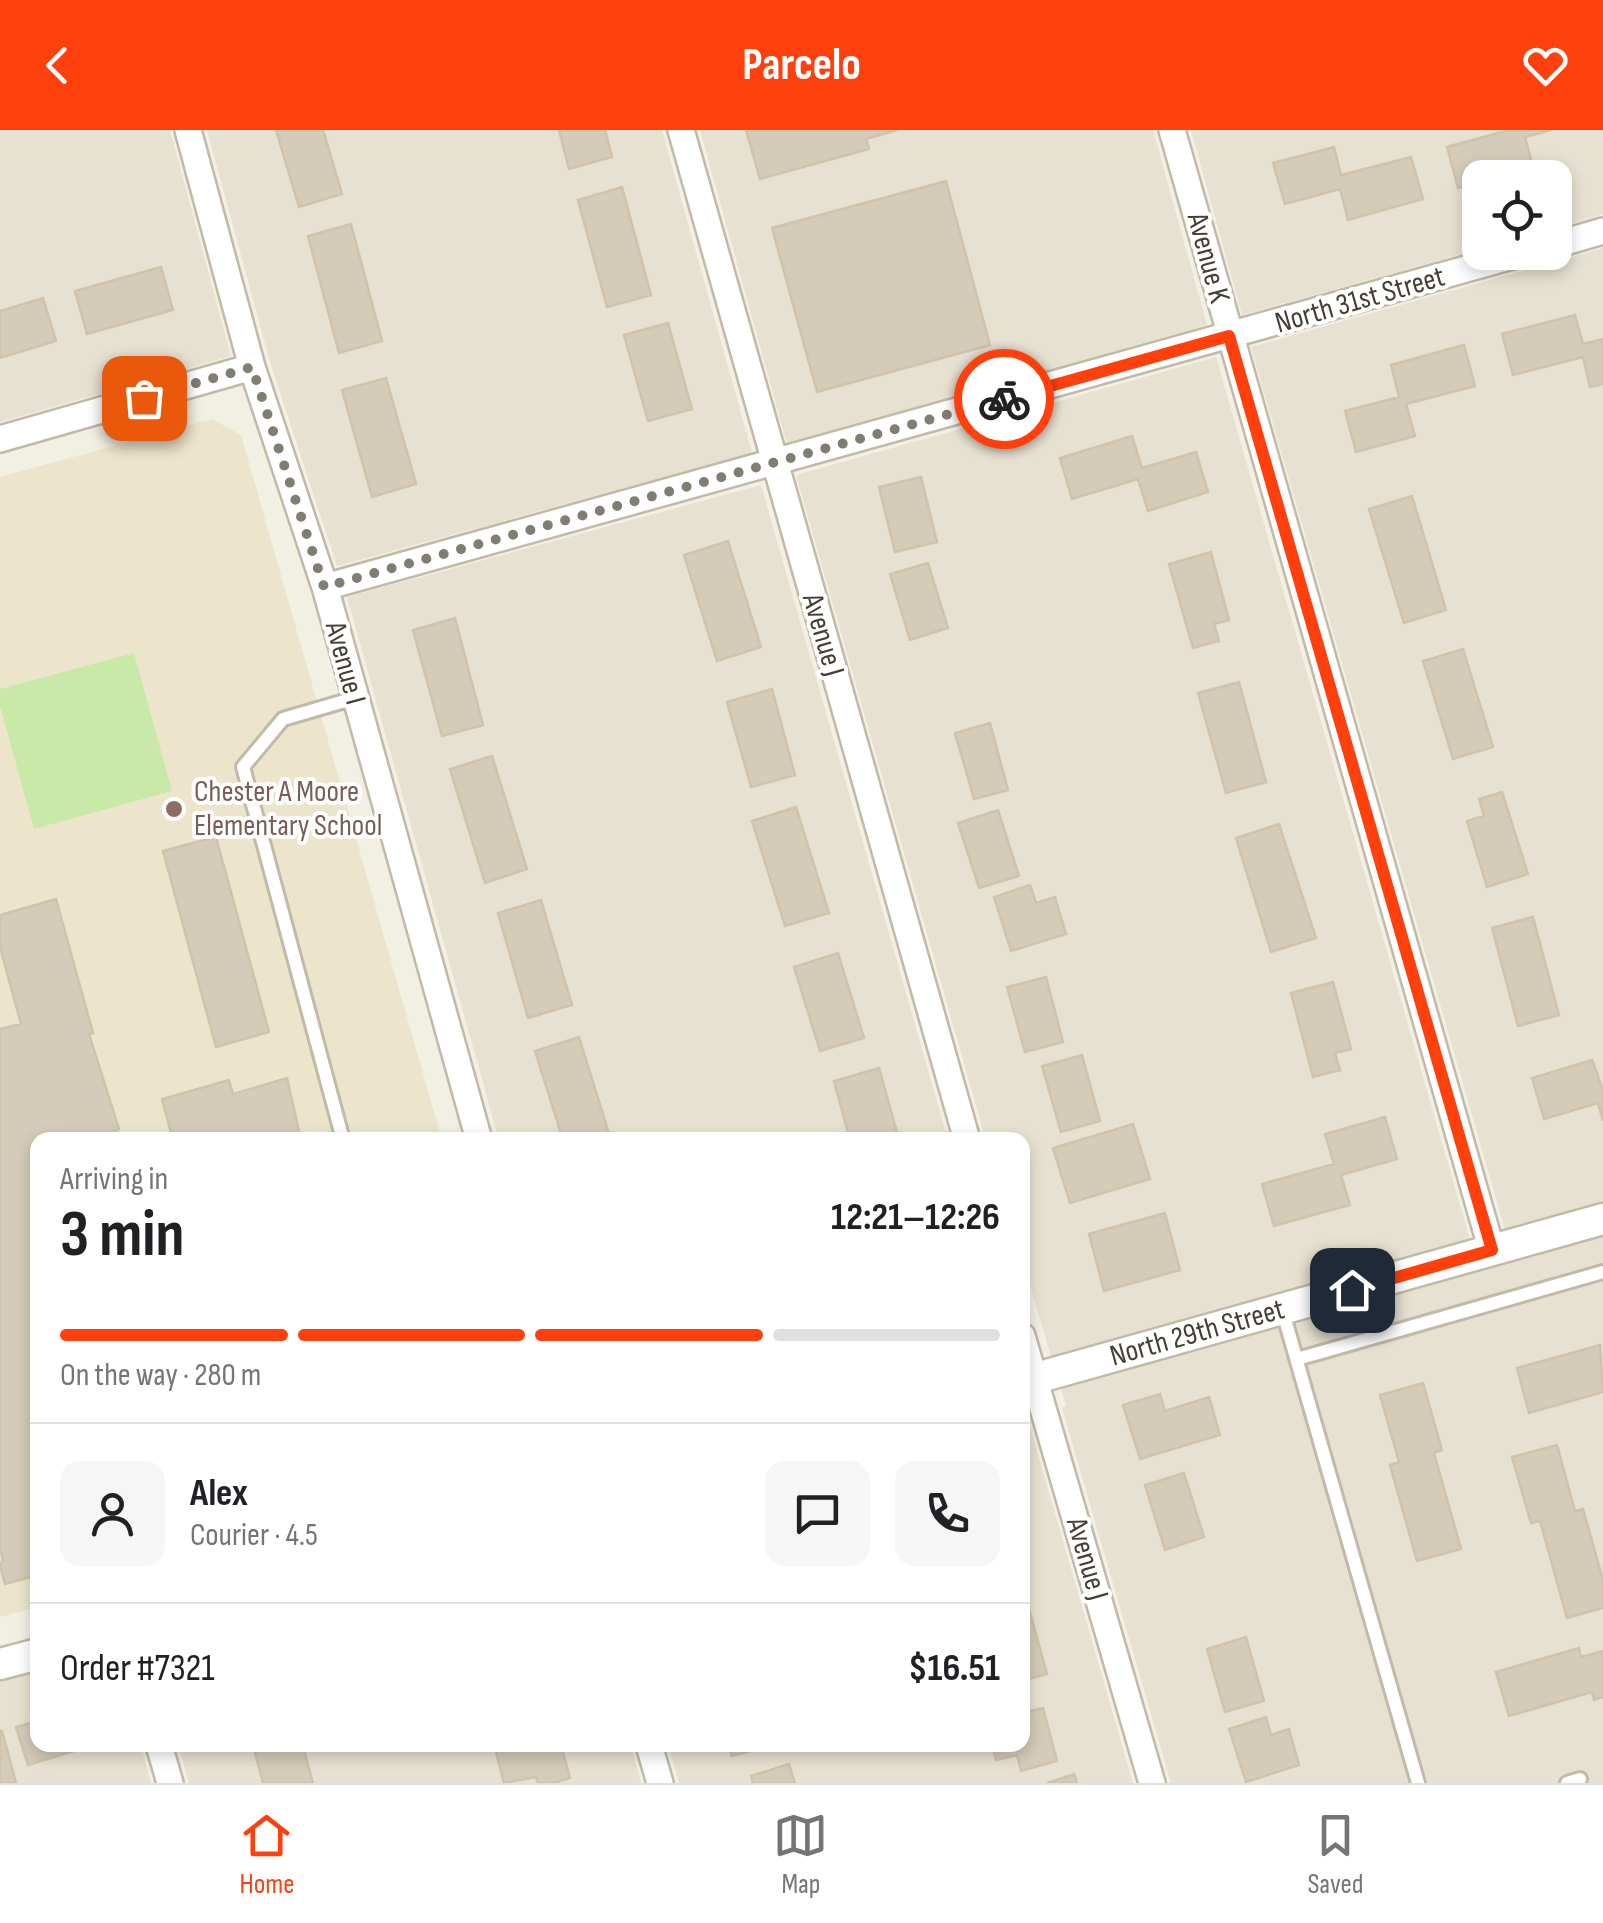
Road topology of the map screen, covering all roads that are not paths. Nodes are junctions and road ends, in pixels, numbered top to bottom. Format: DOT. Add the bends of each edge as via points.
graph roads {
  1 [pos="188,130"];
  2 [pos="681,130"];
  3 [pos="1172,130"];
  4 [pos="1603,231"];
  5 [pos="1572,240"];
  6 [pos="1463,270"];
  7 [pos="1229,336"];
  8 [pos="252,367"];
  9 [pos="0,439"];
  10 [pos="774,464"];
  11 [pos="324,587"];
  12 [pos="355,698"];
  13 [pos="342,1132"];
  14 [pos="477,1132"];
  15 [pos="964,1132"];
  16 [pos="1603,1219"];
  17 [pos="1492,1250"];
  18 [pos="1603,1272"];
  19 [pos="1282,1309"];
  20 [pos="1297,1359"];
  21 [pos="1030,1380"];
  22 [pos="1030,1383"];
  23 [pos="30,1656"];
  24 [pos="0,1664"];
  25 [pos="161,1752"];
  26 [pos="652,1752"];
  27 [pos="170,1783"];
  28 [pos="660,1783"];
  29 [pos="1152,1783"];
  30 [pos="1418,1783"];
  1 -- 8 [label="street, Avenue I"];
  2 -- 10 [label="street, Avenue J"];
  3 -- 7 [label="street, Avenue K"];
  4 -- 5 [label="street"];
  6 -- 7 [label="street, North 31st Street"];
  7 -- 10 [label="street, North 31st Street"];
  7 -- 17 [label="street, Avenue K"];
  8 -- 9 [label="street"];
  8 -- 11 [label="street, Avenue I"];
  10 -- 11 [label="street, North 31st Street"];
  10 -- 15 [label="street, Avenue J"];
  11 -- 12 [label="street, Avenue I"];
  12 -- 13 [label="lane" via="283,718 243,767"];
  12 -- 14 [label="street, Avenue I"];
  16 -- 17 [label="street, North 29th Street"];
  17 -- 19 [label="street, North 29th Street"];
  18 -- 20 [label="lane"];
  19 -- 20 [label="lane"];
  19 -- 21 [label="street, North 29th Street"];
  20 -- 30 [label="lane"];
  22 -- 29 [label="street, Avenue J"];
  23 -- 24 [label="street"];
  25 -- 27 [label="street"];
  26 -- 28 [label="street"];
}
